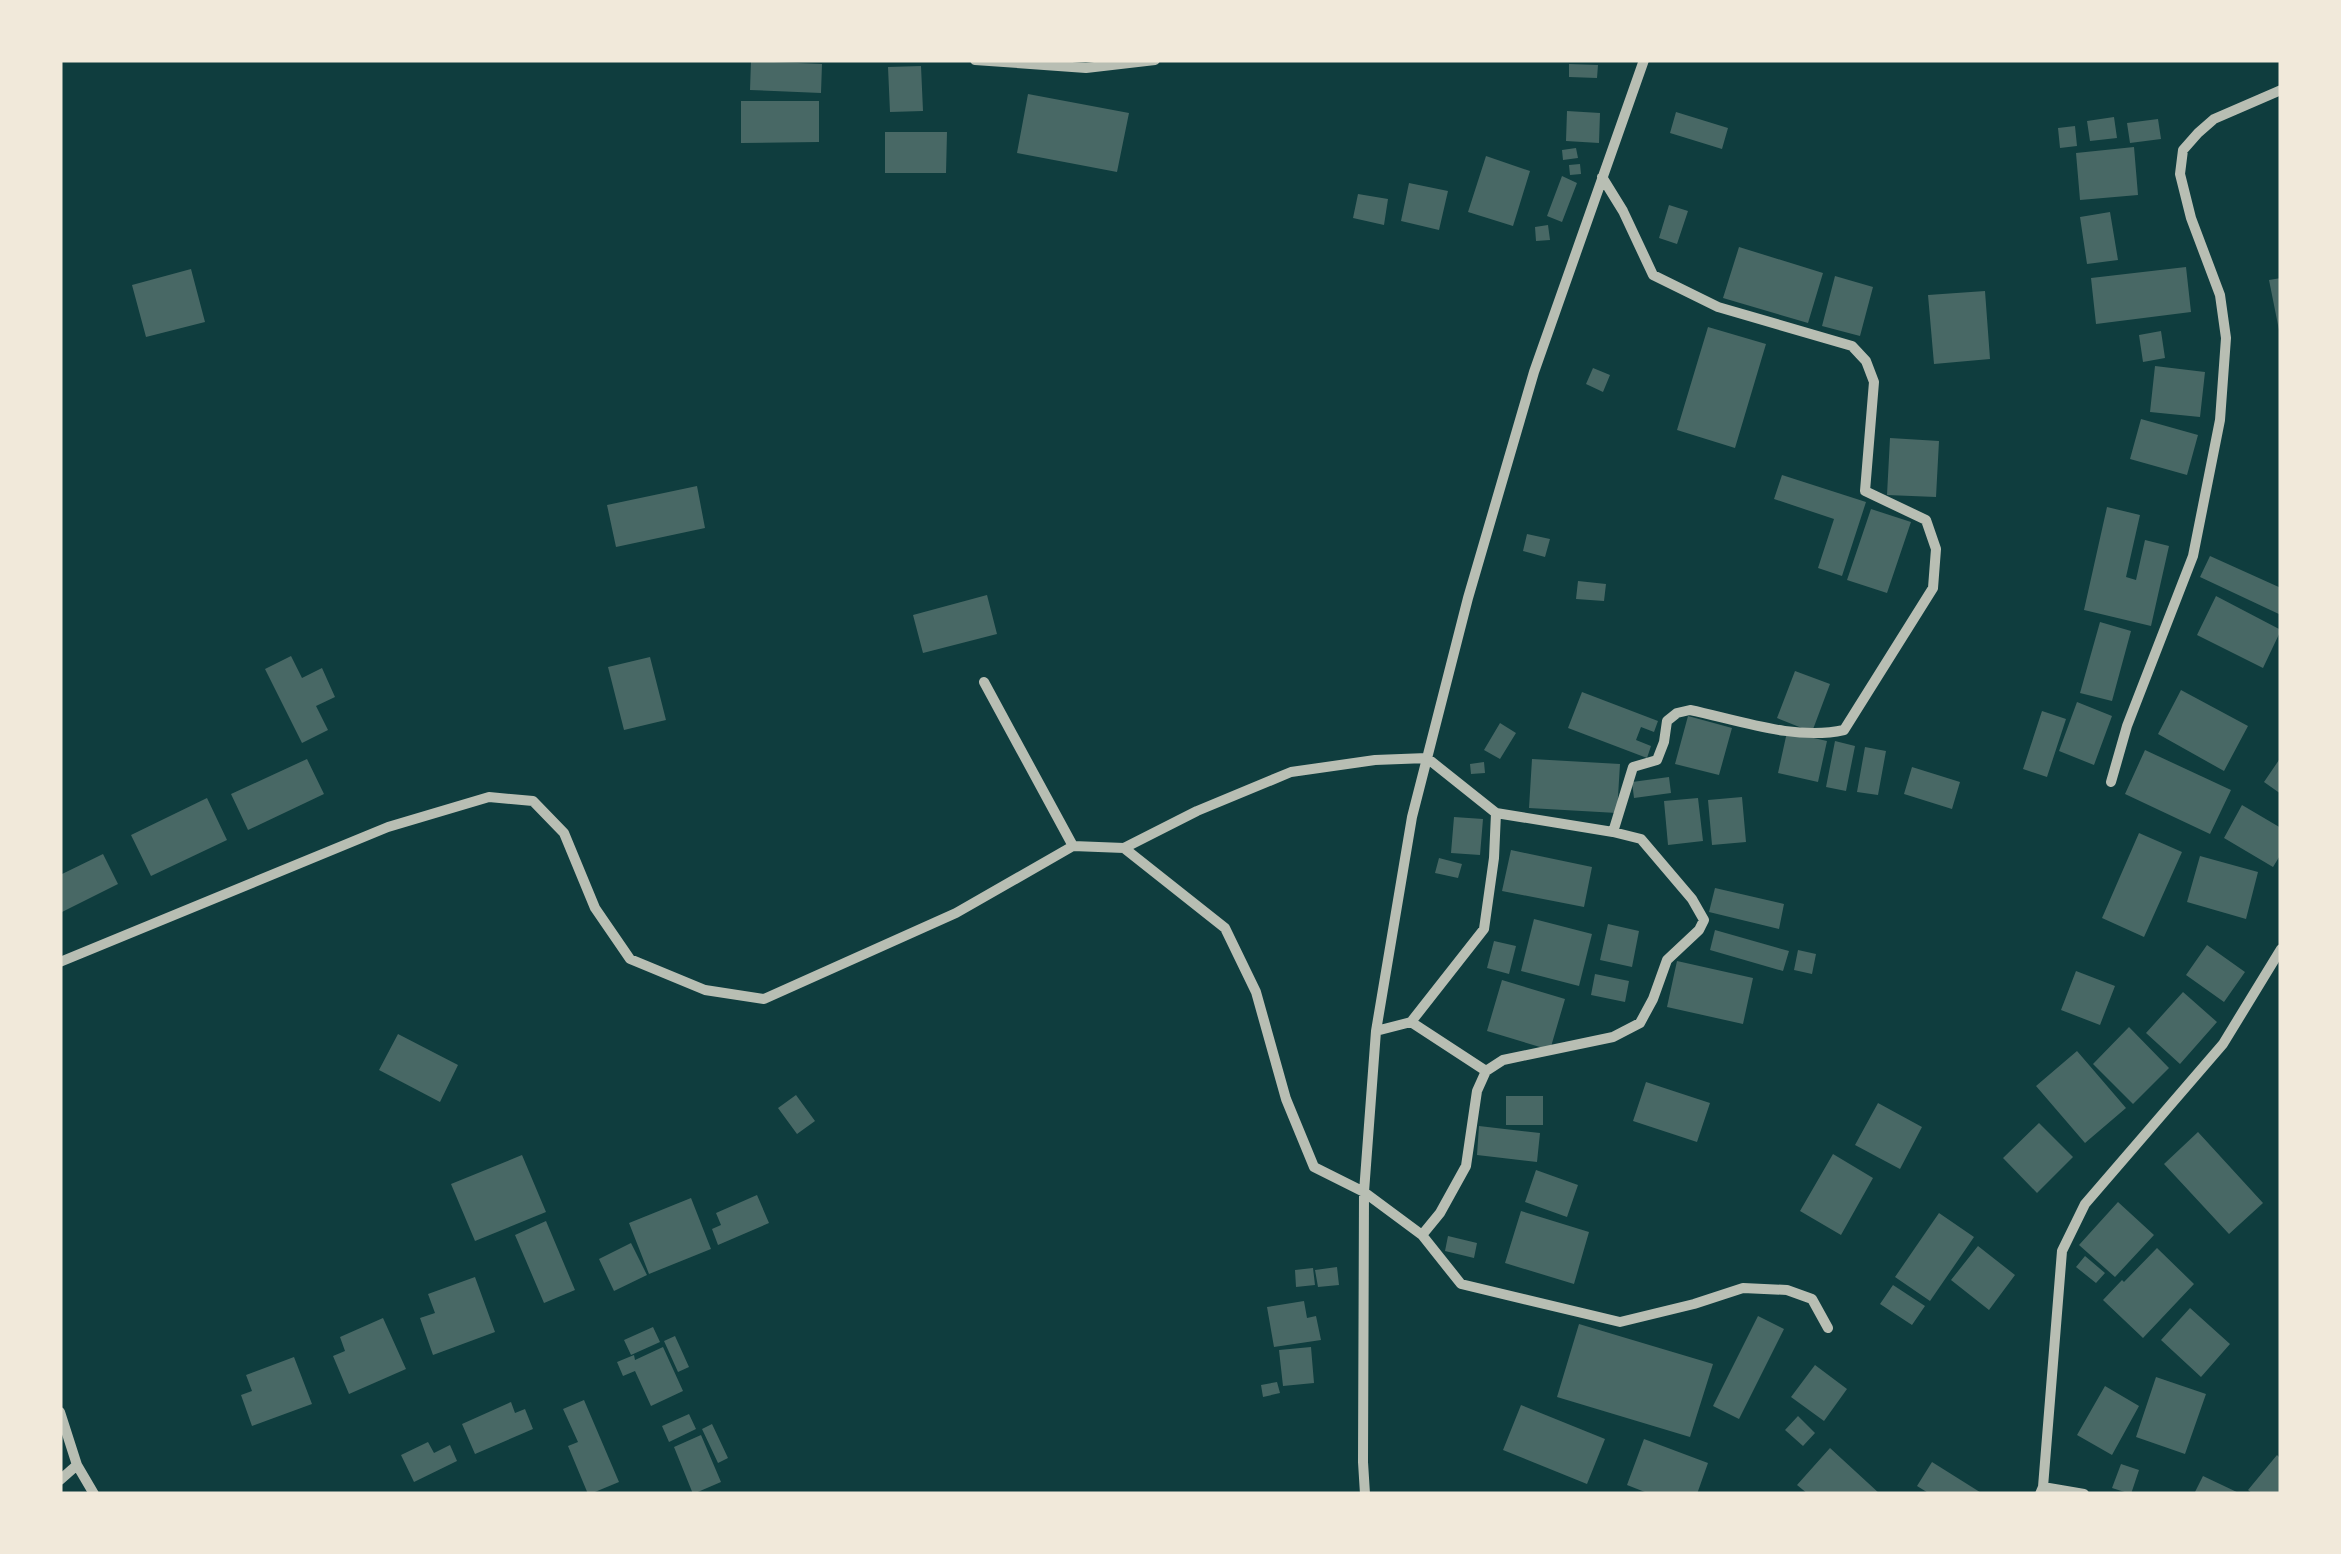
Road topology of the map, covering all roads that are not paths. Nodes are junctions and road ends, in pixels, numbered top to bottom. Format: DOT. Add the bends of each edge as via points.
graph roads {
  1 [pos="975,60"];
  2 [pos="1154,60"];
  3 [pos="1644,60"];
  4 [pos="2281,90"];
  5 [pos="1602,177"];
  6 [pos="984,682"];
  7 [pos="1427,758"];
  8 [pos="2111,782"];
  9 [pos="1496,813"];
  10 [pos="1614,832"];
  11 [pos="1073,846"];
  12 [pos="1124,848"];
  13 [pos="2281,949"];
  14 [pos="60,962"];
  15 [pos="1411,1022"];
  16 [pos="1376,1031"];
  17 [pos="1486,1071"];
  18 [pos="1364,1192"];
  19 [pos="1422,1236"];
  20 [pos="1828,1328"];
  21 [pos="60,1412"];
  22 [pos="76,1465"];
  23 [pos="60,1480"];
  24 [pos="2041,1490"];
  25 [pos="94,1494"];
  26 [pos="1364,1494"];
  27 [pos="2084,1494"];
  1 -- 2 [label="street" via="1086,68"];
  3 -- 5 [label="street"];
  4 -- 8 [label="street" via="2214,119 2183,150 2180,174 2191,218 2220,294 2226,338 2220,420 2193,556"];
  5 -- 7 [label="street" via="1534,372"];
  5 -- 10 [label="street" via="1653,275 1718,307 1852,346 1866,361 1874,382 1865,490 1926,520 1936,549 1934,588 1844,730 1823,735 1678,713 1667,721 1657,760 1633,767"];
  6 -- 11 [label="street"];
  7 -- 9 [label="street"];
  7 -- 12 [label="street" via="1291,772"];
  7 -- 16 [label="street"];
  9 -- 10 [label="street"];
  9 -- 15 [label="street" via="1484,929"];
  10 -- 17 [label="street" via="1640,840 1692,899 1704,920 1699,930 1666,960 1640,1023 1613,1037 1503,1060"];
  11 -- 12 [label="street"];
  11 -- 14 [label="street" via="956,914 764,999 705,990 630,958 595,908 564,834 533,801 489,797 388,826"];
  12 -- 18 [label="street" via="1225,928 1256,992 1314,1168"];
  13 -- 24 [label="street" via="2224,1044 2085,1204 2062,1250"];
  15 -- 16 [label="street"];
  15 -- 17 [label="street"];
  16 -- 18 [label="street"];
  17 -- 19 [label="street" via="1466,1166"];
  18 -- 19 [label="street"];
  18 -- 26 [label="street"];
  19 -- 20 [label="street" via="1461,1284 1530,1302 1620,1322 1743,1288 1787,1290 1812,1299"];
  21 -- 22 [label="street"];
  22 -- 23 [label="street"];
  22 -- 25 [label="street"];
  24 -- 27 [label="street"];
}
